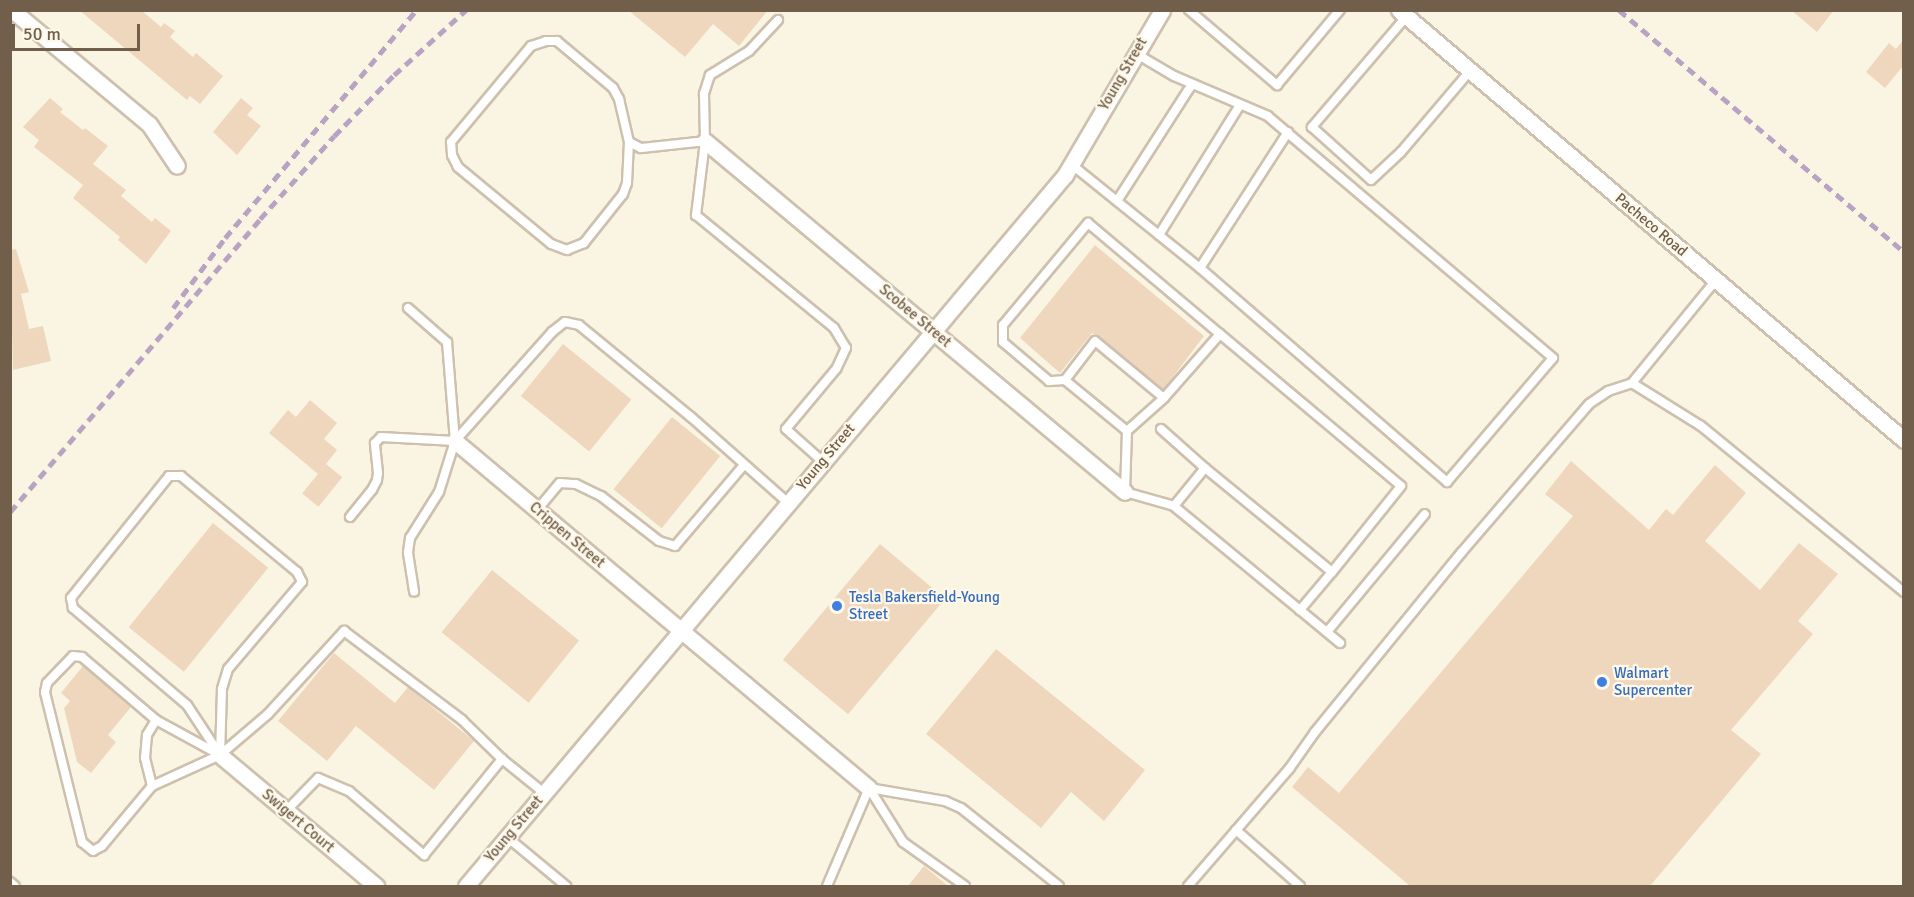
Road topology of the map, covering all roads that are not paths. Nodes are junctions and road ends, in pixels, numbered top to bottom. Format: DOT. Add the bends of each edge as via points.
graph roads {
  1 [pos="12,10"];
  2 [pos="1162,10"];
  3 [pos="1189,10"];
  4 [pos="1340,10"];
  5 [pos="1402,14"];
  6 [pos="778,20"];
  7 [pos="1135,53"];
  8 [pos="1470,71"];
  9 [pos="1192,84"];
  10 [pos="1240,105"];
  11 [pos="1288,132"];
  12 [pos="705,141"];
  13 [pos="629,142"];
  14 [pos="1071,164"];
  15 [pos="177,166"];
  16 [pos="1117,201"];
  17 [pos="1159,235"];
  18 [pos="1200,268"];
  19 [pos="1716,280"];
  20 [pos="408,308"];
  21 [pos="932,330"];
  22 [pos="1220,334"];
  23 [pos="1065,380"];
  24 [pos="1632,383"];
  25 [pos="1164,399"];
  26 [pos="1161,429"];
  27 [pos="1127,431"];
  28 [pos="1904,440"];
  29 [pos="455,441"];
  30 [pos="822,461"];
  31 [pos="744,465"];
  32 [pos="1205,468"];
  33 [pos="1125,492"];
  34 [pos="787,502"];
  35 [pos="1174,506"];
  36 [pos="537,510"];
  37 [pos="1425,514"];
  38 [pos="350,517"];
  39 [pos="1332,572"];
  40 [pos="414,592"];
  41 [pos="1904,592"];
  42 [pos="1300,610"];
  43 [pos="679,631"];
  44 [pos="1327,632"];
  45 [pos="1340,643"];
  46 [pos="156,720"];
  47 [pos="220,755"];
  48 [pos="502,759"];
  49 [pos="152,786"];
  50 [pos="869,788"];
  51 [pos="544,794"];
  52 [pos="286,811"];
  53 [pos="1236,830"];
  54 [pos="507,837"];
  55 [pos="10,882"];
  56 [pos="15,886"];
  57 [pos="376,886"];
  58 [pos="466,886"];
  59 [pos="566,886"];
  60 [pos="827,886"];
  61 [pos="965,886"];
  62 [pos="1059,886"];
  63 [pos="1188,886"];
  64 [pos="1300,886"];
  1 -- 15 [label="street" via="149,124"];
  2 -- 7 [label="street, Young Street"];
  3 -- 4 [label="lane" via="1278,85"];
  5 -- 8 [label="street, Pacheco Road"];
  5 -- 8 [label="lane" via="1312,127 1371,180 1401,152"];
  6 -- 12 [label="lane" via="749,51 710,75 704,94"];
  7 -- 9 [label="lane"];
  7 -- 14 [label="street, Young Street"];
  8 -- 19 [label="street, Pacheco Road"];
  9 -- 10 [label="lane"];
  9 -- 16 [label="lane"];
  10 -- 11 [label="lane" via="1268,116"];
  10 -- 17 [label="lane"];
  11 -- 18 [label="lane"];
  11 -- 18 [label="lane" via="1554,358 1447,482"];
  12 -- 13 [label="lane" via="642,148"];
  12 -- 21 [label="street, Scobee Street"];
  12 -- 30 [label="lane" via="696,215 834,328 846,348 836,369 786,429"];
  13 -- 13 [label="lane" via="613,88 557,41 531,46 451,142 458,166 551,244 567,250 584,243 624,194"];
  14 -- 16 [label="lane"];
  14 -- 21 [label="street, Young Street"];
  16 -- 17 [label="lane"];
  17 -- 18 [label="lane"];
  19 -- 24 [label="lane"];
  19 -- 28 [label="street, Pacheco Road"];
  20 -- 29 [label="lane" via="447,342"];
  21 -- 30 [label="street, Young Street"];
  21 -- 33 [label="street, Scobee Street"];
  22 -- 23 [label="lane" via="1088,223 1003,325 1003,342 1049,381"];
  22 -- 25 [label="lane"];
  22 -- 39 [label="lane" via="1401,486"];
  23 -- 25 [label="lane" via="1095,341"];
  23 -- 27 [label="lane"];
  24 -- 41 [label="lane" via="1701,426"];
  24 -- 53 [label="lane" via="1608,391 1589,404 1461,553"];
  25 -- 27 [label="lane"];
  26 -- 32 [label="lane"];
  27 -- 33 [label="lane"];
  29 -- 31 [label="lane" via="565,322 579,325"];
  29 -- 36 [label="street, Crippen Street"];
  29 -- 38 [label="lane" via="381,437 375,443 376,480"];
  29 -- 40 [label="lane" via="439,492 410,538 408,553"];
  30 -- 34 [label="street, Young Street"];
  31 -- 34 [label="lane"];
  31 -- 36 [label="lane" via="675,546 659,541 601,496 576,484 560,483"];
  32 -- 35 [label="lane"];
  32 -- 39 [label="lane"];
  33 -- 35 [label="lane"];
  34 -- 43 [label="street, Young Street"];
  35 -- 42 [label="lane"];
  36 -- 43 [label="street, Crippen Street"];
  37 -- 44 [label="lane"];
  39 -- 42 [label="lane"];
  42 -- 44 [label="lane"];
  43 -- 50 [label="street, Crippen Street"];
  43 -- 51 [label="street, Young Street"];
  44 -- 45 [label="lane"];
  46 -- 47 [label="lane"];
  46 -- 49 [label="lane" via="147,735 145,758"];
  46 -- 49 [label="lane" via="82,657 73,657 47,683 45,692 82,842 93,851 102,846"];
  47 -- 47 [label="lane" via="222,688 228,669 302,582 297,572 182,476 169,476 71,598 73,608 187,705"];
  47 -- 48 [label="lane" via="268,714 344,631 462,720"];
  47 -- 49 [label="lane"];
  47 -- 52 [label="street, Swigert Court"];
  48 -- 51 [label="lane"];
  48 -- 52 [label="lane" via="423,855 349,791 318,778"];
  50 -- 60 [label="lane"];
  50 -- 61 [label="lane" via="903,842"];
  50 -- 62 [label="lane" via="936,799 961,808"];
  51 -- 54 [label="street, Young Street"];
  52 -- 57 [label="street, Swigert Court"];
  53 -- 63 [label="lane"];
  53 -- 64 [label="lane"];
  54 -- 58 [label="street, Young Street"];
  54 -- 59 [label="lane"];
  55 -- 56 [label="lane"];
}
